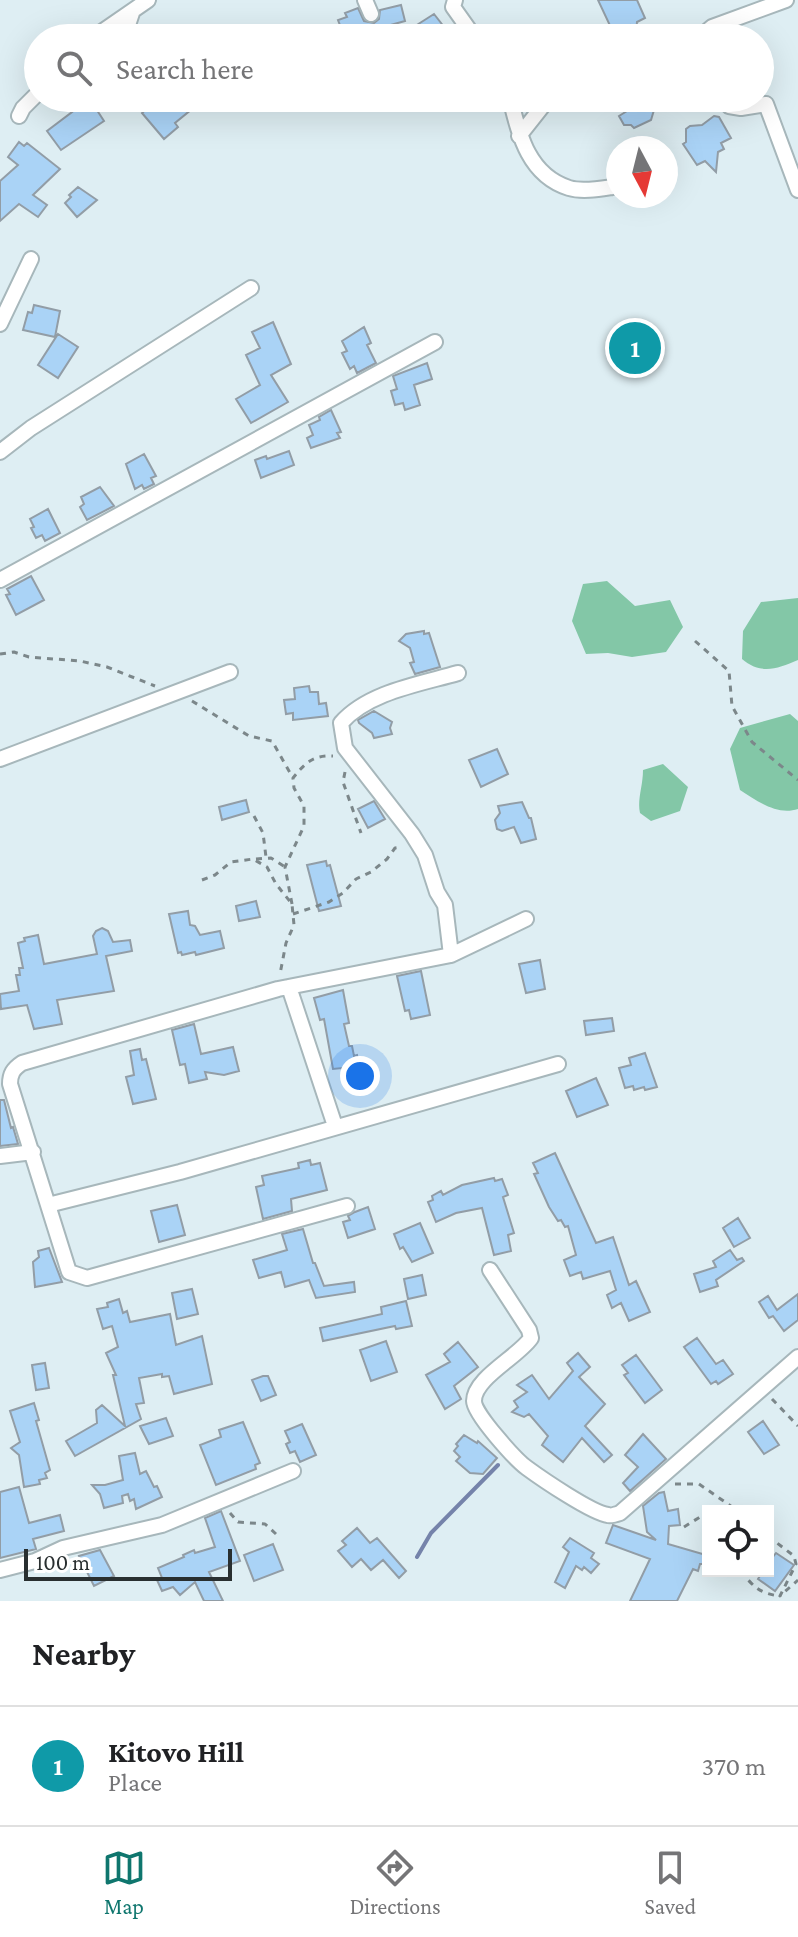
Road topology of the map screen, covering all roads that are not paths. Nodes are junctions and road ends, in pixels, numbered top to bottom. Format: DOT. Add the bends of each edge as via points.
graph roads {
  1 [pos="148,0"];
  2 [pos="455,0"];
  3 [pos="786,0"];
  4 [pos="132,13"];
  5 [pos="115,24"];
  6 [pos="128,24"];
  7 [pos="465,24"];
  8 [pos="720,24"];
  9 [pos="24,107"];
  10 [pos="513,112"];
  11 [pos="538,112"];
  12 [pos="769,112"];
  13 [pos="19,116"];
  14 [pos="519,136"];
  15 [pos="606,187"];
  16 [pos="798,190"];
  17 [pos="31,259"];
  18 [pos="251,288"];
  19 [pos="0,324"];
  20 [pos="435,342"];
  21 [pos="0,452"];
  22 [pos="0,580"];
  23 [pos="230,672"];
  24 [pos="458,673"];
  25 [pos="0,759"];
  26 [pos="526,919"];
  27 [pos="451,955"];
  28 [pos="284,988"];
  29 [pos="558,1064"];
  30 [pos="335,1126"];
  31 [pos="33,1152"];
  32 [pos="0,1156"];
  33 [pos="48,1205"];
  34 [pos="347,1206"];
  35 [pos="490,1270"];
  36 [pos="798,1357"];
  37 [pos="293,1471"];
  38 [pos="0,1570"];
  1 -- 4 [label="street"];
  2 -- 7 [label="street" via="453,7"];
  3 -- 8 [label="street"];
  4 -- 5 [label="street"];
  4 -- 6 [label="street"];
  9 -- 13 [label="street"];
  10 -- 14 [label="street"];
  11 -- 14 [label="street"];
  12 -- 16 [label="street"];
  14 -- 15 [label="street" via="545,174 571,189"];
  17 -- 19 [label="street"];
  18 -- 21 [label="street"];
  20 -- 22 [label="street"];
  23 -- 25 [label="street"];
  24 -- 27 [label="street" via="387,695 352,710 341,723 345,748 425,855 445,905"];
  26 -- 27 [label="street"];
  27 -- 28 [label="street"];
  28 -- 30 [label="street"];
  28 -- 31 [label="street" via="16,1067 10,1084"];
  29 -- 30 [label="street"];
  30 -- 33 [label="street"];
  31 -- 32 [label="street"];
  31 -- 33 [label="street"];
  33 -- 34 [label="street" via="69,1272 87,1278"];
  35 -- 36 [label="street" via="531,1338 481,1382 474,1396 477,1412 525,1466 609,1516 620,1513"];
  37 -- 38 [label="street" via="162,1525 63,1548"];
}
